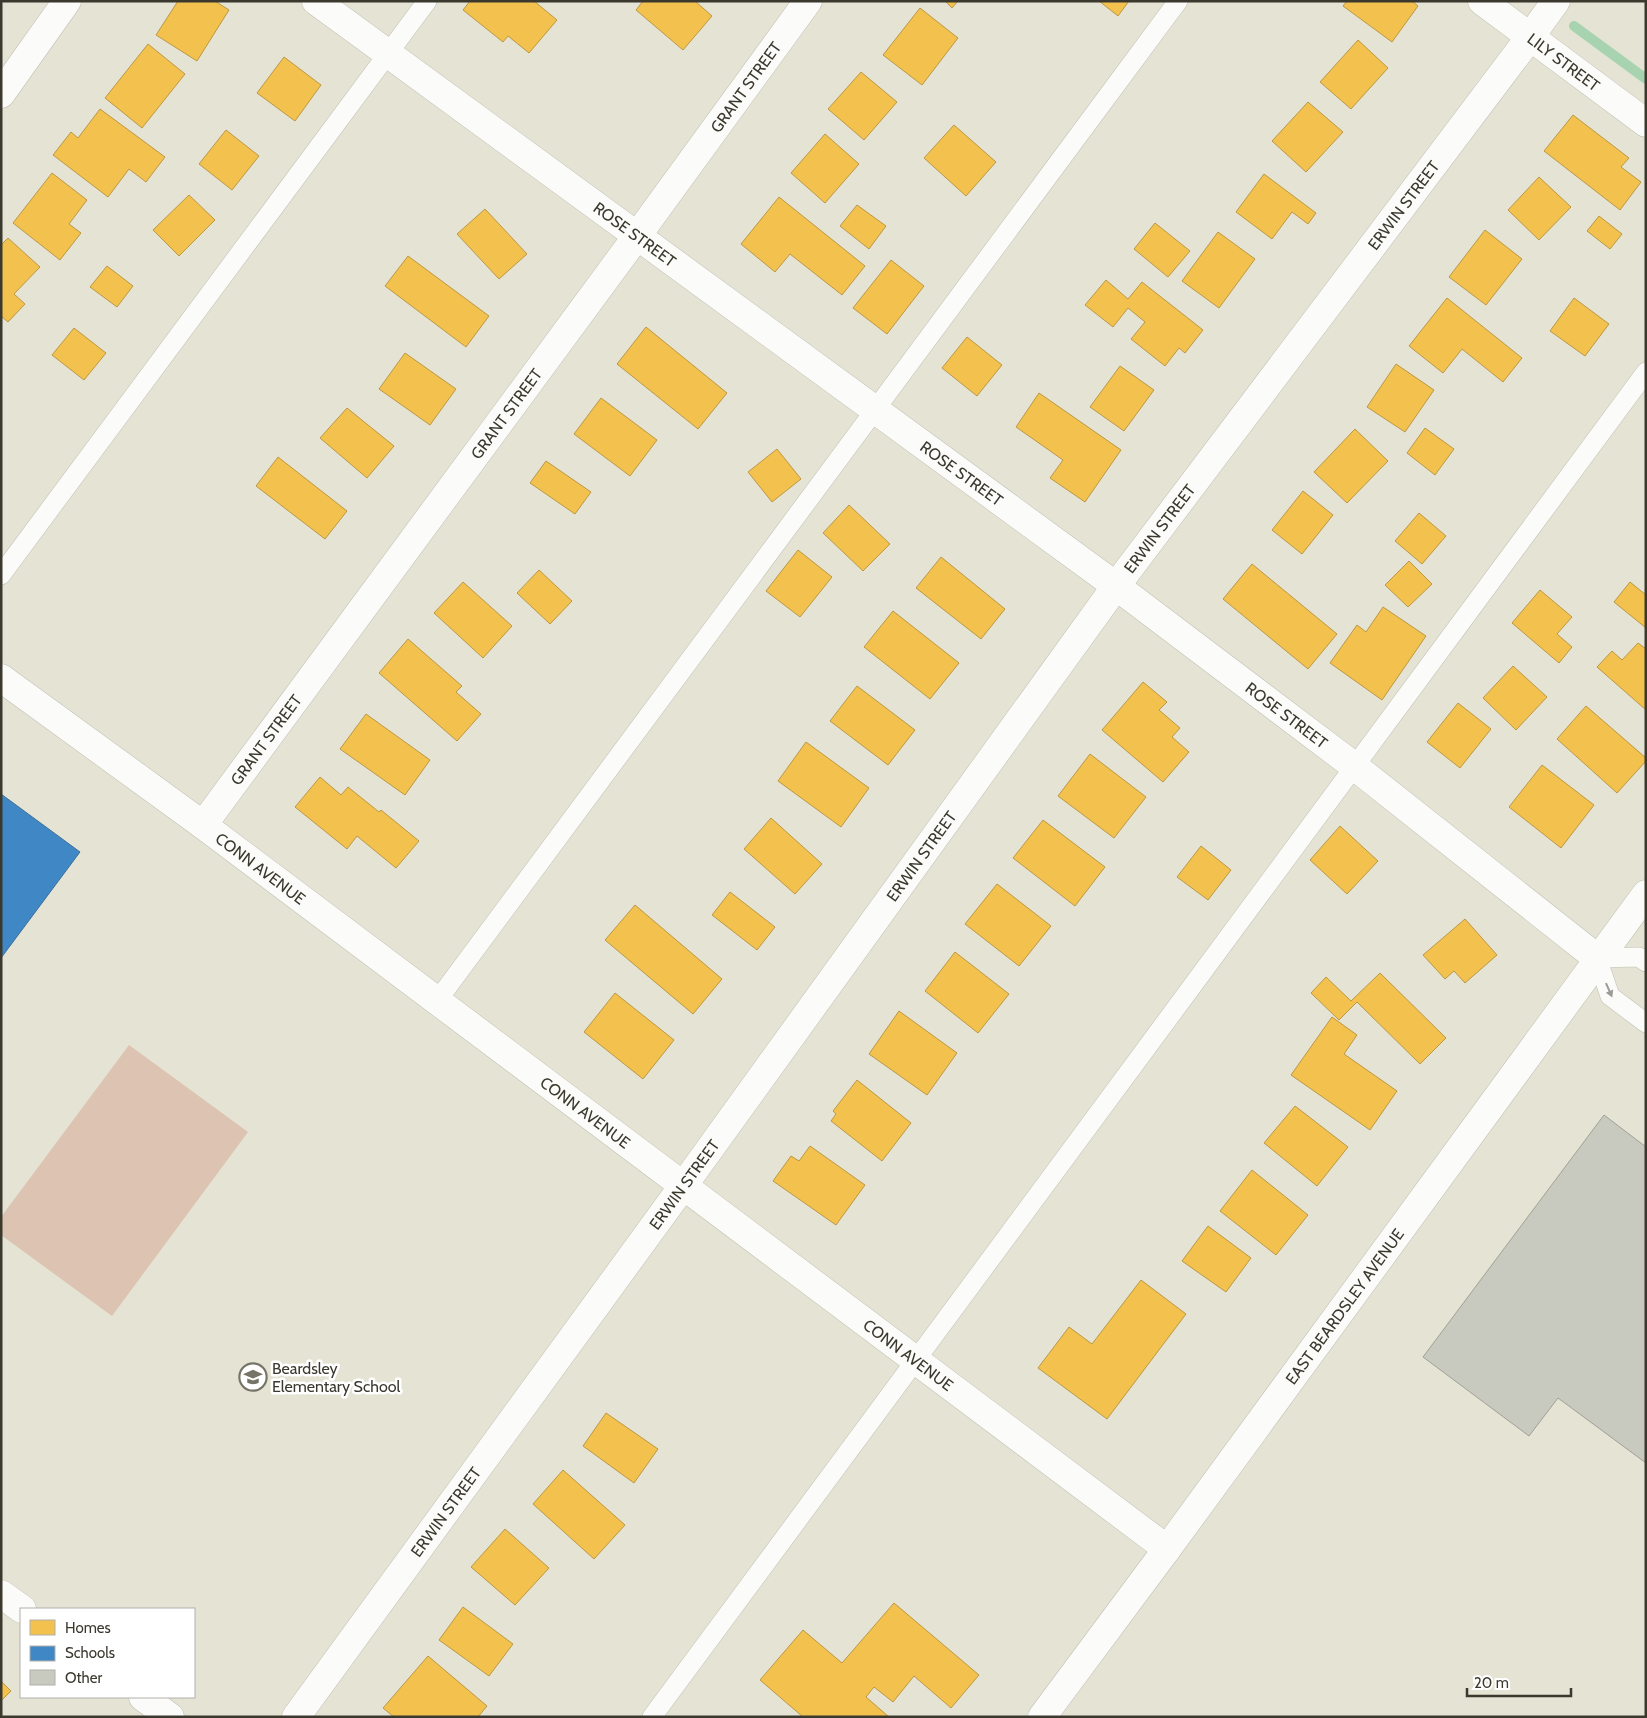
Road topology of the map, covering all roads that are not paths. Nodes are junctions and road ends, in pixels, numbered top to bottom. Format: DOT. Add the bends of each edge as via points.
graph roads {
  1 [pos="67,1"];
  2 [pos="316,1"];
  3 [pos="427,1"];
  4 [pos="808,1"];
  5 [pos="1178,1"];
  6 [pos="1482,1"];
  7 [pos="1556,1"];
  8 [pos="1530,37"];
  9 [pos="388,54"];
  10 [pos="1,94"];
  11 [pos="1646,123"];
  12 [pos="637,236"];
  13 [pos="1646,372"];
  14 [pos="875,410"];
  15 [pos="1,575"];
  16 [pos="1116,586"];
  17 [pos="1,678"];
  18 [pos="1354,766"];
  19 [pos="203,825"];
  20 [pos="1646,894"];
  21 [pos="1597,958"];
  22 [pos="1646,962"];
  23 [pos="437,1001"];
  24 [pos="1646,1023"];
  25 [pos="683,1186"];
  26 [pos="915,1361"];
  27 [pos="1167,1549"];
  28 [pos="1,1594"];
  29 [pos="21,1608"];
  30 [pos="143,1698"];
  31 [pos="170,1717"];
  32 [pos="296,1717"];
  33 [pos="652,1717"];
  34 [pos="1042,1717"];
  1 -- 10 [label="street"];
  2 -- 9 [label="street, ROSE STREET"];
  3 -- 9 [label="lane"];
  4 -- 12 [label="street, GRANT STREET"];
  5 -- 14 [label="lane"];
  6 -- 8 [label="street, LILY STREET"];
  7 -- 8 [label="street, ERWIN STREET"];
  8 -- 11 [label="street, LILY STREET"];
  8 -- 16 [label="street, ERWIN STREET"];
  9 -- 12 [label="street, ROSE STREET"];
  9 -- 15 [label="lane"];
  12 -- 14 [label="street, ROSE STREET"];
  12 -- 19 [label="street, GRANT STREET"];
  13 -- 18 [label="lane"];
  14 -- 16 [label="street, ROSE STREET"];
  14 -- 23 [label="lane"];
  16 -- 18 [label="street, ROSE STREET"];
  16 -- 25 [label="street, ERWIN STREET"];
  17 -- 19 [label="street, CONN AVENUE"];
  18 -- 21 [label="street, ROSE STREET"];
  18 -- 26 [label="lane"];
  19 -- 23 [label="street, CONN AVENUE"];
  20 -- 21 [label="street, EAST BEARDSLEY AVENUE"];
  21 -- 22 [label="lane" via="1639,957"];
  21 -- 24 [label="lane, one-way" via="1610,996"];
  21 -- 27 [label="street, EAST BEARDSLEY AVENUE"];
  23 -- 25 [label="street, CONN AVENUE"];
  25 -- 26 [label="street, CONN AVENUE"];
  25 -- 32 [label="street, ERWIN STREET"];
  26 -- 27 [label="street, CONN AVENUE"];
  26 -- 33 [label="lane"];
  27 -- 34 [label="street, EAST BEARDSLEY AVENUE"];
  28 -- 29 [label="street"];
  30 -- 31 [label="street"];
}
